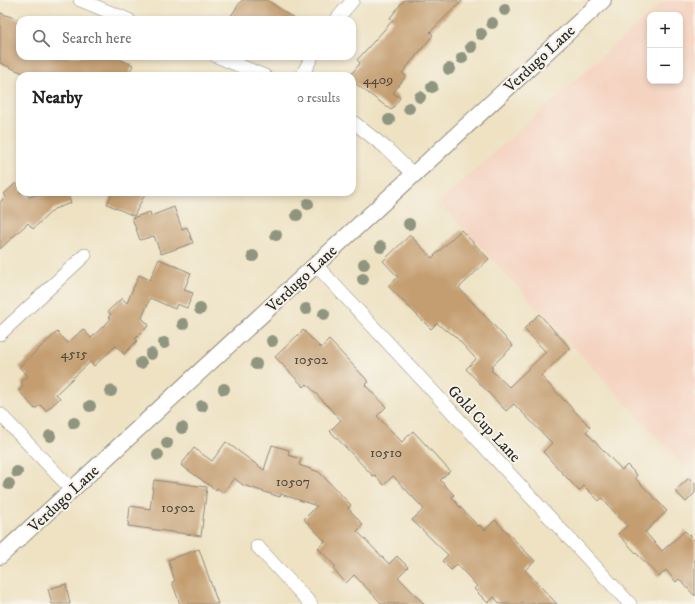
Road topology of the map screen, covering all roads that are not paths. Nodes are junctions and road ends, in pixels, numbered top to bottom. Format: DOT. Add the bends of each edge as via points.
graph roads {
  1 [pos="80,0"];
  2 [pos="353,0"];
  3 [pos="603,0"];
  4 [pos="103,4"];
  5 [pos="122,16"];
  6 [pos="339,16"];
  7 [pos="226,60"];
  8 [pos="310,60"];
  9 [pos="255,72"];
  10 [pos="304,72"];
  11 [pos="356,124"];
  12 [pos="413,174"];
  13 [pos="85,255"];
  14 [pos="316,264"];
  15 [pos="0,334"];
  16 [pos="0,414"];
  17 [pos="72,490"];
  18 [pos="257,546"];
  19 [pos="0,556"];
  20 [pos="311,604"];
  21 [pos="630,604"];
  1 -- 4 [label="street"];
  2 -- 6 [label="street"];
  3 -- 12 [label="street, Verdugo Lane"];
  4 -- 5 [label="street"];
  7 -- 9 [label="street"];
  8 -- 10 [label="street"];
  11 -- 12 [label="street"];
  12 -- 14 [label="street, Verdugo Lane"];
  13 -- 15 [label="street"];
  14 -- 17 [label="street, Verdugo Lane"];
  14 -- 21 [label="street, Gold Cup Lane"];
  16 -- 17 [label="street"];
  17 -- 19 [label="street, Verdugo Lane"];
  18 -- 20 [label="street"];
}
